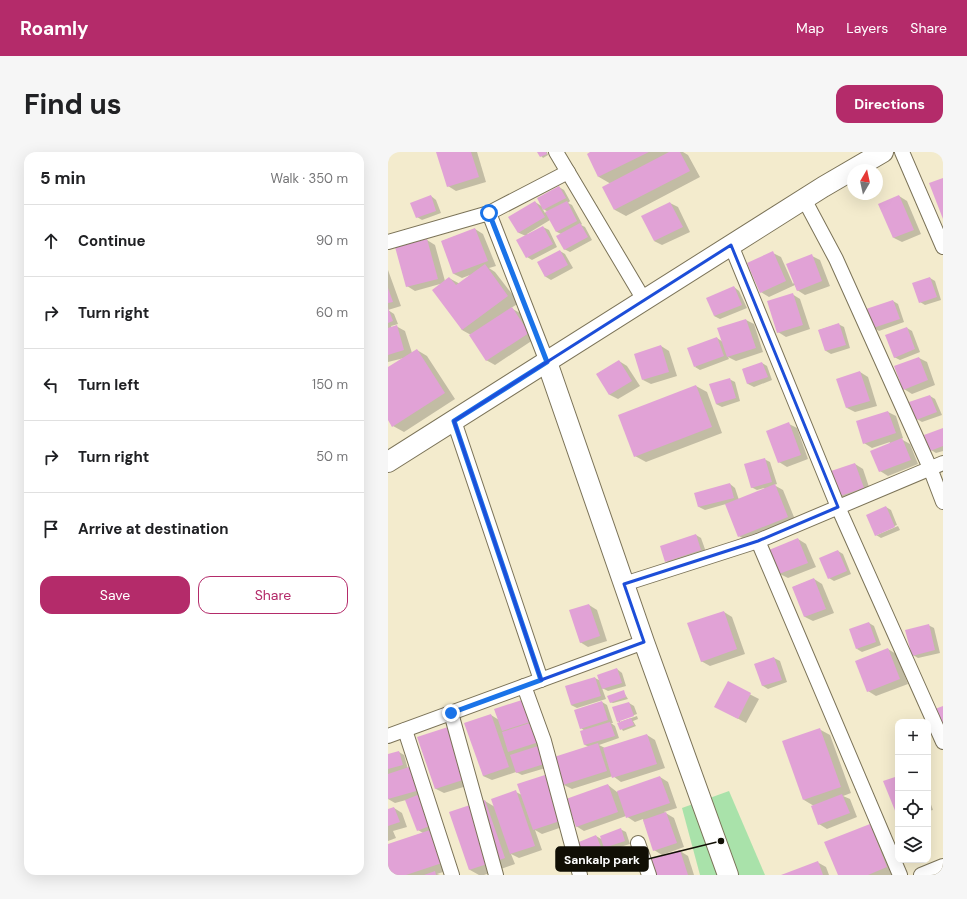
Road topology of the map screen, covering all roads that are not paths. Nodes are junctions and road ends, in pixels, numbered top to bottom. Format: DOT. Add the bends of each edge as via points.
graph roads {
  1 [pos="556,152"];
  2 [pos="883,152"];
  3 [pos="902,152"];
  4 [pos="568,172"];
  5 [pos="804,199"];
  6 [pos="489,213"];
  7 [pos="388,242"];
  8 [pos="731,244"];
  9 [pos="943,247"];
  10 [pos="644,300"];
  11 [pos="547,362"];
  12 [pos="454,421"];
  13 [pos="388,462"];
  14 [pos="943,463"];
  15 [pos="930,468"];
  16 [pos="943,502"];
  17 [pos="838,507"];
  18 [pos="758,541"];
  19 [pos="624,584"];
  20 [pos="644,642"];
  21 [pos="541,680"];
  22 [pos="524,686"];
  23 [pos="451,713"];
  24 [pos="405,730"];
  25 [pos="388,736"];
  26 [pos="943,742"];
  27 [pos="638,843"];
  28 [pos="943,866"];
  29 [pos="452,875"];
  30 [pos="496,875"];
  31 [pos="580,875"];
  32 [pos="649,875"];
  33 [pos="728,875"];
  34 [pos="900,875"];
  35 [pos="921,875"];
  1 -- 4 [label="street"];
  2 -- 5 [label="street"];
  3 -- 9 [label="street"];
  4 -- 6 [label="street"];
  4 -- 10 [label="street"];
  5 -- 8 [label="street"];
  5 -- 15 [label="street" via="836,259"];
  6 -- 7 [label="street"];
  6 -- 11 [label="street"];
  8 -- 10 [label="street"];
  8 -- 17 [label="street"];
  10 -- 11 [label="street"];
  11 -- 12 [label="street"];
  11 -- 19 [label="street"];
  12 -- 13 [label="street"];
  12 -- 21 [label="street"];
  14 -- 15 [label="street"];
  15 -- 16 [label="street"];
  15 -- 17 [label="street"];
  17 -- 18 [label="street"];
  17 -- 26 [label="street"];
  18 -- 19 [label="street"];
  18 -- 34 [label="street"];
  19 -- 20 [label="street"];
  20 -- 21 [label="street"];
  20 -- 33 [label="street"];
  21 -- 22 [label="street"];
  22 -- 23 [label="street"];
  22 -- 31 [label="street" via="544,741"];
  23 -- 24 [label="street"];
  23 -- 30 [label="street"];
  24 -- 25 [label="street"];
  24 -- 29 [label="street"];
  27 -- 32 [label="street"];
  28 -- 35 [label="street"];
}
